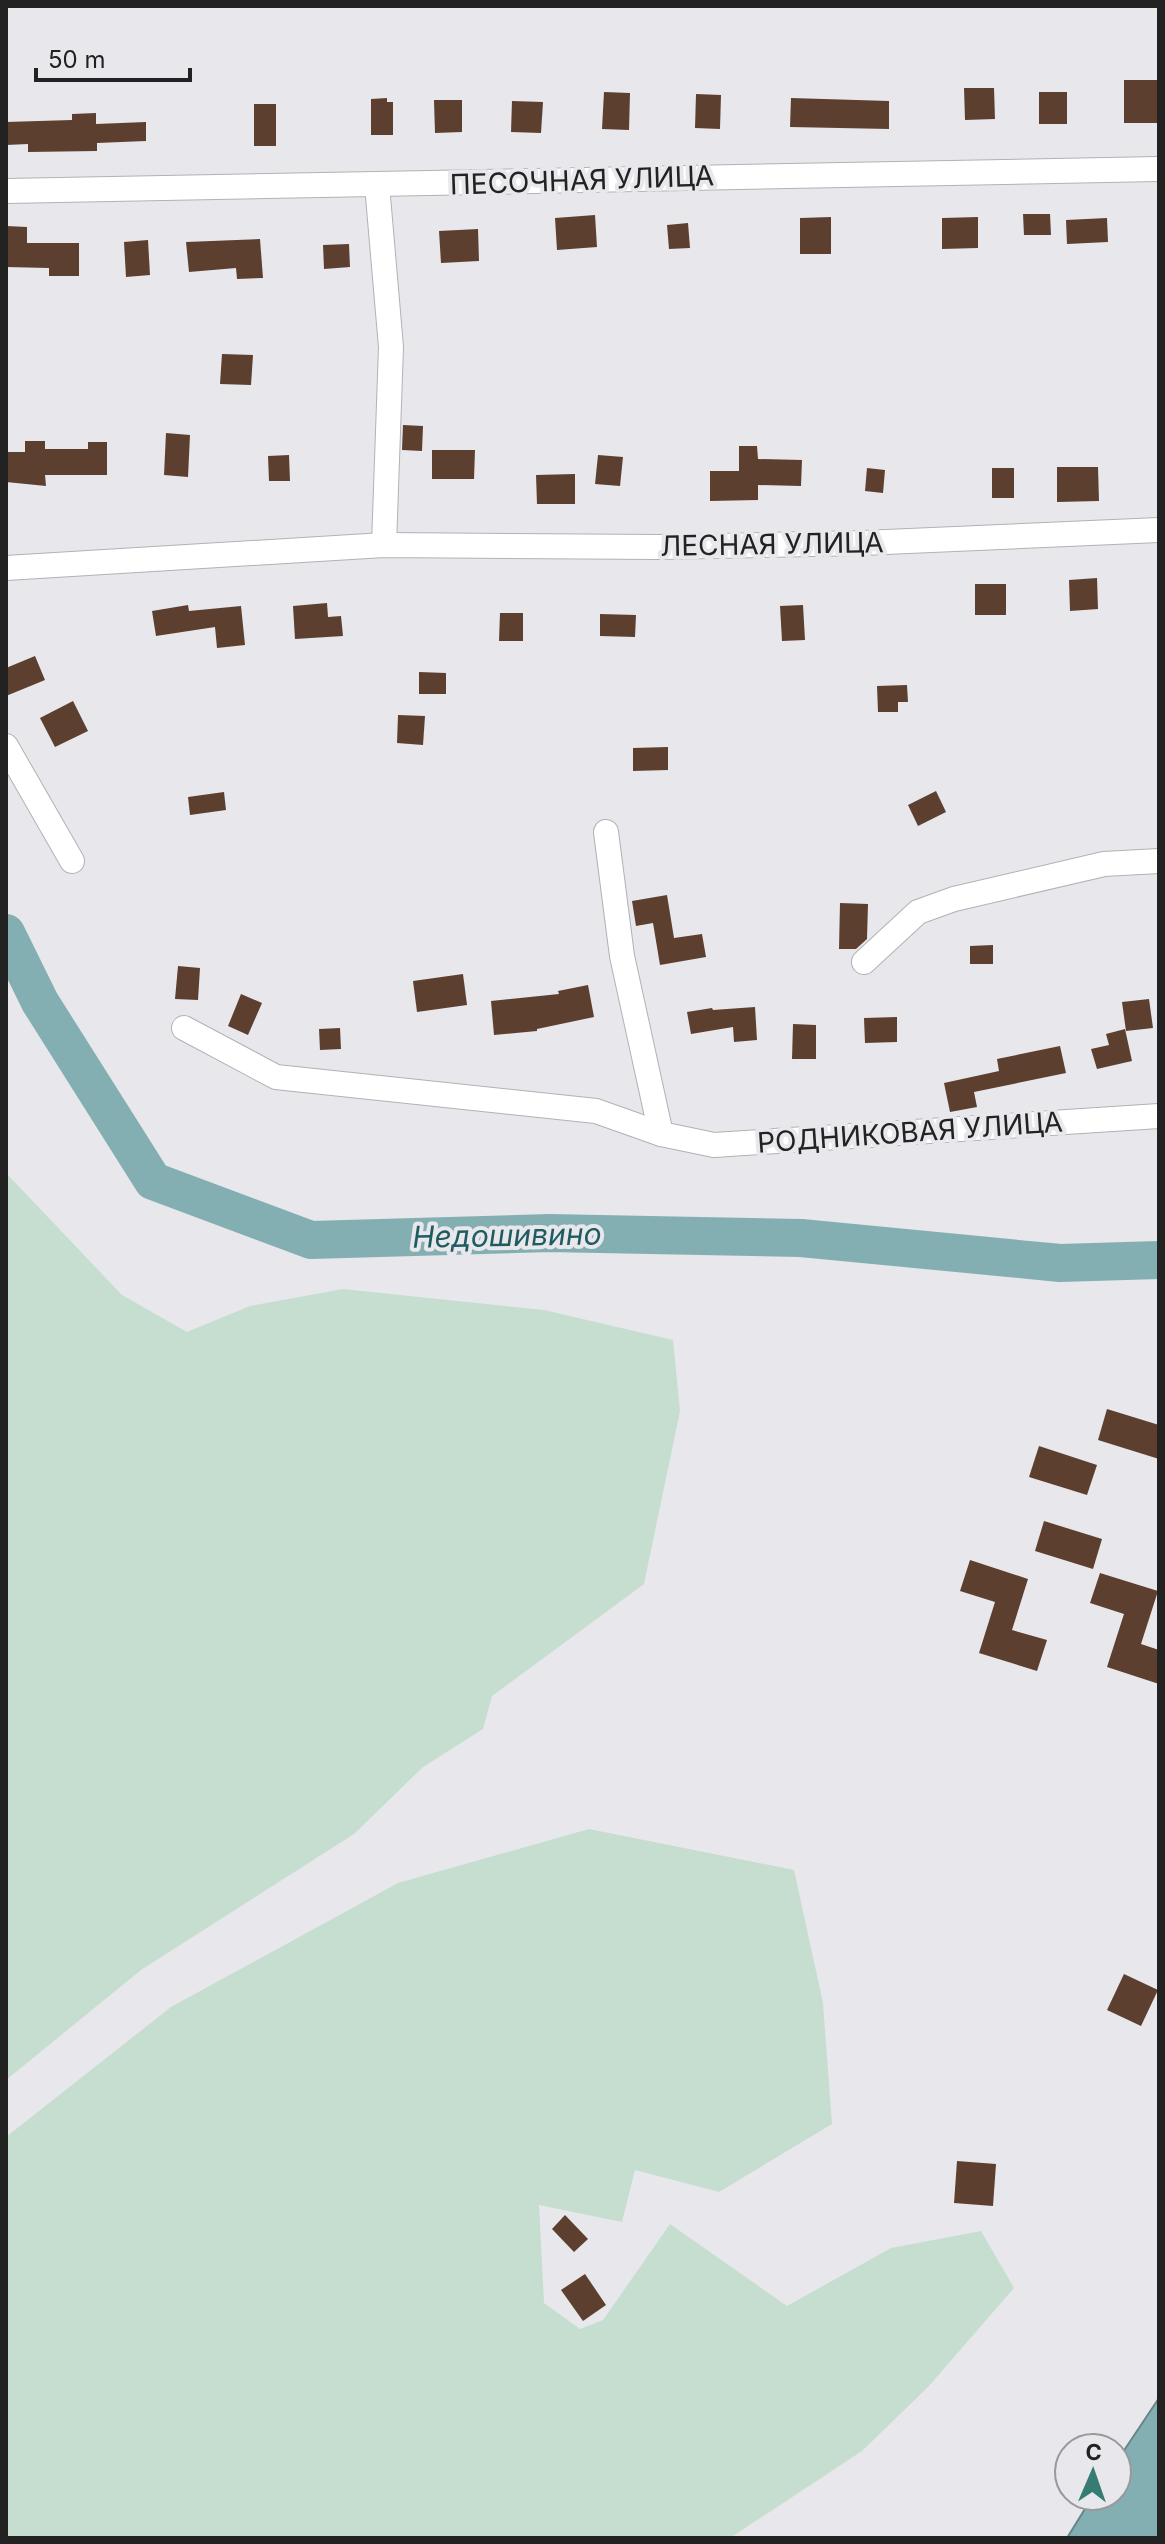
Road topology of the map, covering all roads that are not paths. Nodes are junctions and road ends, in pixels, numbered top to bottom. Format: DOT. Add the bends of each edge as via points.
graph roads {
  1 [pos="1159,169"];
  2 [pos="377,185"];
  3 [pos="6,191"];
  4 [pos="1159,530"];
  5 [pos="384,545"];
  6 [pos="6,568"];
  7 [pos="6,746"];
  8 [pos="606,832"];
  9 [pos="72,861"];
  10 [pos="1159,861"];
  11 [pos="864,962"];
  12 [pos="184,1028"];
  13 [pos="1159,1116"];
  14 [pos="661,1134"];
  1 -- 2 [label="street, ПЕСОЧНАЯ УЛИЦА"];
  2 -- 3 [label="street, ПЕСОЧНАЯ УЛИЦА"];
  2 -- 5 [label="street" via="391,347"];
  4 -- 5 [label="street, ЛЕСНАЯ УЛИЦА" via="835,544"];
  5 -- 6 [label="street, ЛЕСНАЯ УЛИЦА"];
  7 -- 9 [label="street"];
  8 -- 14 [label="street" via="622,956"];
  10 -- 11 [label="street" via="1104,864 954,899 918,912"];
  12 -- 14 [label="street, РОДНИКОВАЯ УЛИЦА" via="276,1077 596,1111"];
  13 -- 14 [label="street, РОДНИКОВАЯ УЛИЦА" via="714,1145"];
}
